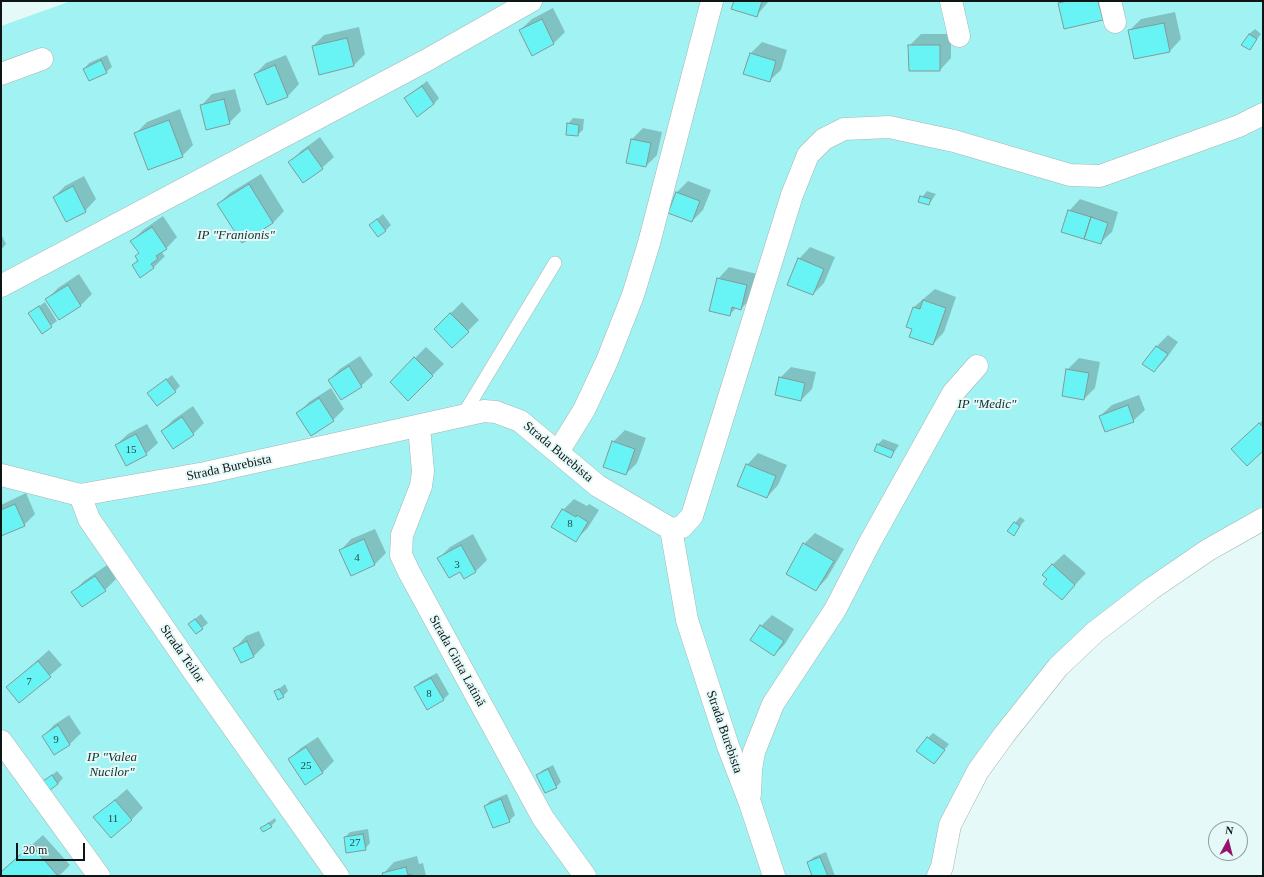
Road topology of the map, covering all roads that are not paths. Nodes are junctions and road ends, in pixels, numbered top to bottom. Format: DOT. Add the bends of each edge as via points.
graph roads {
  1 [pos="531,1"];
  2 [pos="712,1"];
  3 [pos="951,1"];
  4 [pos="959,36"];
  5 [pos="42,59"];
  6 [pos="1,74"];
  7 [pos="1263,114"];
  8 [pos="555,263"];
  9 [pos="1,286"];
  10 [pos="977,366"];
  11 [pos="463,415"];
  12 [pos="419,427"];
  13 [pos="558,452"];
  14 [pos="1,475"];
  15 [pos="80,495"];
  16 [pos="1263,519"];
  17 [pos="671,529"];
  18 [pos="761,730"];
  19 [pos="723,732"];
  20 [pos="1,742"];
  21 [pos="750,803"];
  22 [pos="99,876"];
  23 [pos="338,876"];
  24 [pos="585,876"];
  25 [pos="774,876"];
  26 [pos="938,876"];
  1 -- 9 [label="street" via="427,60"];
  2 -- 13 [label="street" via="633,295 607,362 584,410"];
  3 -- 4 [label="street"];
  5 -- 6 [label="street"];
  7 -- 17 [label="street" via="1239,126 1100,176 1070,175 954,141 889,127 844,129 824,139 808,155 792,195 692,516 682,527"];
  8 -- 11 [label="lane"];
  10 -- 18 [label="street" via="953,393 835,610 773,704"];
  11 -- 12 [label="street, Strada Burebista"];
  11 -- 13 [label="street, Strada Burebista" via="484,411 508,415 537,433"];
  12 -- 15 [label="street, Strada Burebista" via="205,473"];
  12 -- 24 [label="street, Strada Ginta Latină" via="423,465 421,486 402,535 402,555 412,579 543,818"];
  13 -- 17 [label="street, Strada Burebista" via="598,486"];
  14 -- 15 [label="street"];
  15 -- 23 [label="street, Strada Teilor" via="89,519"];
  16 -- 26 [label="street" via="1208,550 1151,589 1095,632 1058,667 978,771 950,825"];
  17 -- 19 [label="street, Strada Burebista" via="687,620"];
  18 -- 19 [label="street" via="751,735 735,737"];
  18 -- 21 [label="street" via="751,769"];
  19 -- 21 [label="street, Strada Burebista"];
  20 -- 22 [label="street"];
  21 -- 25 [label="street, Strada Burebista"];
}
